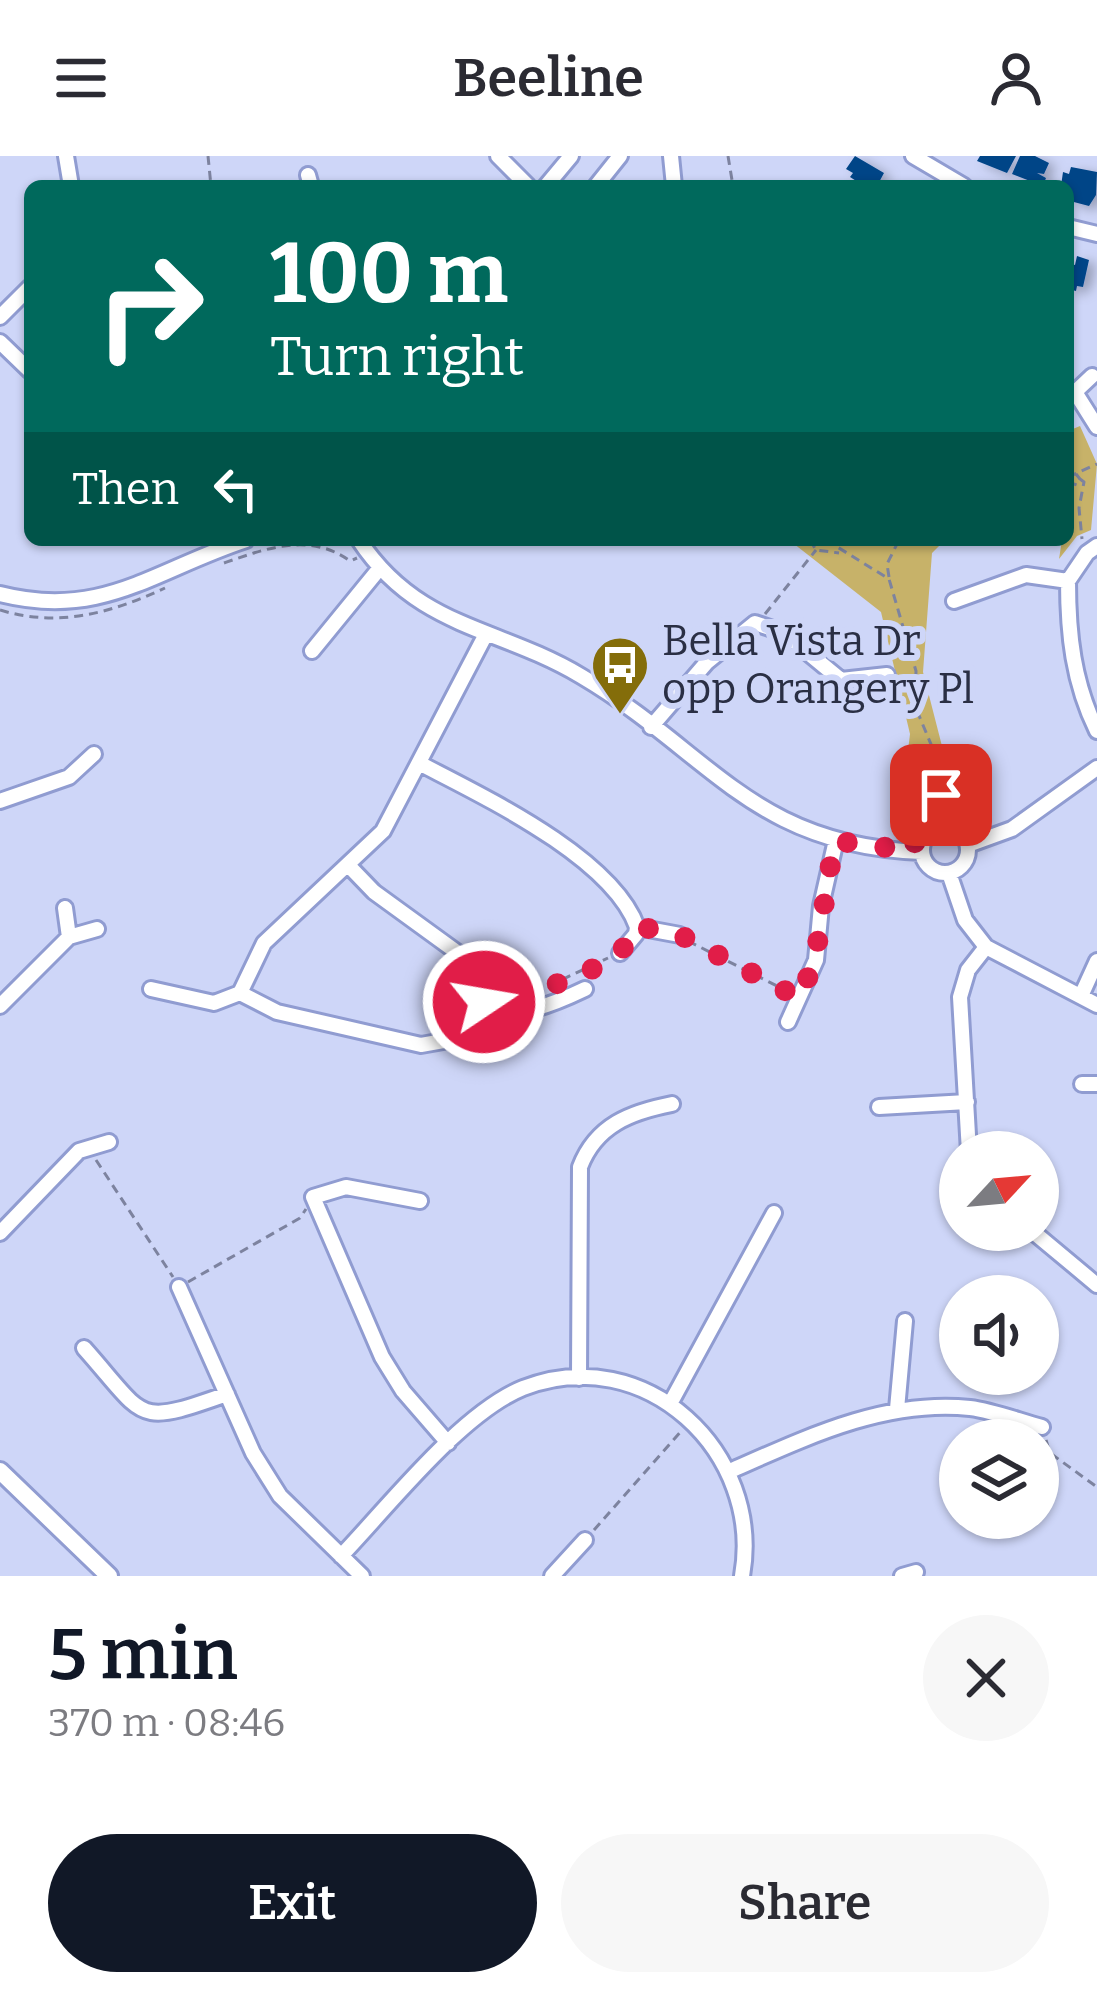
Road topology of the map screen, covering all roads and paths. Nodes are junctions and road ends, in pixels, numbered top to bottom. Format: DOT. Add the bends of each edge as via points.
graph roads {
  1 [pos="498,156"];
  2 [pos="571,156"];
  3 [pos="620,156"];
  4 [pos="913,156"];
  5 [pos="522,180"];
  6 [pos="551,180"];
  7 [pos="601,180"];
  8 [pos="949,180"];
  9 [pos="24,292"];
  10 [pos="0,317"];
  11 [pos="0,342"];
  12 [pos="24,365"];
  13 [pos="1092,376"];
  14 [pos="1074,390"];
  15 [pos="1074,394"];
  16 [pos="1097,427"];
  17 [pos="1097,464"];
  18 [pos="1075,473"];
  19 [pos="1080,479"];
  20 [pos="1074,484"];
  21 [pos="290,546"];
  22 [pos="324,546"];
  23 [pos="363,546"];
  24 [pos="814,546"];
  25 [pos="834,546"];
  26 [pos="896,546"];
  27 [pos="1095,547"];
  28 [pos="198,548"];
  29 [pos="816,550"];
  30 [pos="843,553"];
  31 [pos="355,560"];
  32 [pos="223,563"];
  33 [pos="886,564"];
  34 [pos="871,567"];
  35 [pos="379,569"];
  36 [pos="889,579"];
  37 [pos="1068,581"];
  38 [pos="163,589"];
  39 [pos="0,594"];
  40 [pos="954,601"];
  41 [pos="0,610"];
  42 [pos="755,623"];
  43 [pos="306,627"];
  44 [pos="486,634"];
  45 [pos="886,675"];
  46 [pos="651,727"];
  47 [pos="1097,731"];
  48 [pos="94,754"];
  49 [pos="419,763"];
  50 [pos="1097,768"];
  51 [pos="0,801"];
  52 [pos="836,841"];
  53 [pos="968,845"];
  54 [pos="918,852"];
  55 [pos="348,865"];
  56 [pos="949,873"];
  57 [pos="64,908"];
  58 [pos="637,926"];
  59 [pos="97,929"];
  60 [pos="680,935"];
  61 [pos="69,938"];
  62 [pos="986,946"];
  63 [pos="620,953"];
  64 [pos="1097,961"];
  65 [pos="152,989"];
  66 [pos="585,989"];
  67 [pos="239,993"];
  68 [pos="1081,996"];
  69 [pos="799,998"];
  70 [pos="482,1005"];
  71 [pos="1097,1005"];
  72 [pos="0,1006"];
  73 [pos="788,1022"];
  74 [pos="967,1102"];
  75 [pos="672,1104"];
  76 [pos="879,1107"];
  77 [pos="968,1131"];
  78 [pos="101,1145"];
  79 [pos="313,1197"];
  80 [pos="420,1201"];
  81 [pos="774,1214"];
  82 [pos="0,1233"];
  83 [pos="1056,1251"];
  84 [pos="1097,1285"];
  85 [pos="179,1287"];
  86 [pos="905,1321"];
  87 [pos="84,1348"];
  88 [pos="579,1378"];
  89 [pos="227,1394"];
  90 [pos="670,1404"];
  91 [pos="897,1409"];
  92 [pos="1012,1419"];
  93 [pos="691,1421"];
  94 [pos="448,1443"];
  95 [pos="1059,1460"];
  96 [pos="0,1471"];
  97 [pos="730,1471"];
  98 [pos="1097,1487"];
  99 [pos="585,1540"];
  100 [pos="341,1556"];
  101 [pos="748,1575"];
  102 [pos="109,1576"];
  103 [pos="362,1576"];
  104 [pos="553,1576"];
  1 -- 5 [label="street"];
  2 -- 6 [label="street"];
  3 -- 7 [label="street"];
  4 -- 8 [label="street"];
  9 -- 10 [label="street"];
  11 -- 12 [label="street"];
  13 -- 14 [label="street"];
  15 -- 16 [label="street"];
  17 -- 18 [label="path"];
  18 -- 19 [label="path"];
  19 -- 20 [label="path"];
  19 -- 27 [label="path" via="1082,539"];
  21 -- 32 [label="path"];
  22 -- 31 [label="path"];
  23 -- 35 [label="street"];
  24 -- 29 [label="path"];
  25 -- 30 [label="path"];
  26 -- 33 [label="path"];
  27 -- 37 [label="street"];
  28 -- 39 [label="street" via="93,600"];
  29 -- 30 [label="path"];
  29 -- 42 [label="path"];
  30 -- 34 [label="path"];
  33 -- 34 [label="path"];
  33 -- 36 [label="path"];
  34 -- 36 [label="path"];
  35 -- 43 [label="street" via="316,644"];
  35 -- 44 [label="street" via="420,604"];
  36 -- 54 [label="path" via="916,671 915,706 938,761 941,795 917,818"];
  37 -- 40 [label="street" via="1026,575"];
  37 -- 47 [label="street" via="1070,648"];
  38 -- 41 [label="path" via="98,614 40,619"];
  42 -- 45 [label="street" via="784,633 841,680"];
  42 -- 46 [label="street" via="707,662"];
  44 -- 46 [label="street" via="574,672"];
  44 -- 49 [label="street"];
  46 -- 52 [label="street" via="760,808"];
  48 -- 51 [label="street" via="69,776"];
  49 -- 55 [label="street" via="382,831"];
  49 -- 58 [label="street" via="537,827 611,886"];
  50 -- 53 [label="street" via="1012,830"];
  52 -- 54 [label="street"];
  52 -- 69 [label="street" via="816,960"];
  53 -- 54 [label="street" via="958,831 941,827"];
  53 -- 56 [label="street" via="964,864"];
  54 -- 56 [label="street" via="932,869"];
  55 -- 67 [label="street" via="264,943"];
  55 -- 70 [label="street" via="475,963 485,985"];
  56 -- 62 [label="street" via="965,920"];
  57 -- 61 [label="street"];
  58 -- 60 [label="street"];
  58 -- 63 [label="street"];
  59 -- 61 [label="street"];
  60 -- 69 [label="path"];
  61 -- 72 [label="street"];
  62 -- 68 [label="street"];
  62 -- 74 [label="street" via="960,997"];
  63 -- 70 [label="path" via="527,996"];
  64 -- 68 [label="street"];
  65 -- 67 [label="street" via="214,1003"];
  66 -- 70 [label="street" via="500,1014"];
  67 -- 70 [label="street" via="277,1012 421,1045 456,1036"];
  68 -- 71 [label="street"];
  69 -- 73 [label="street"];
  74 -- 76 [label="street"];
  74 -- 77 [label="street"];
  75 -- 88 [label="street" via="607,1127 580,1167"];
  78 -- 82 [label="street" via="79,1151"];
  78 -- 85 [label="path" via="96,1162"];
  79 -- 80 [label="street" via="346,1187"];
  79 -- 85 [label="path" via="300,1218"];
  79 -- 94 [label="street" via="382,1358"];
  81 -- 90 [label="street"];
  83 -- 84 [label="street"];
  85 -- 89 [label="street"];
  86 -- 91 [label="street"];
  87 -- 89 [label="street" via="152,1415"];
  88 -- 90 [label="street" via="620,1382"];
  88 -- 94 [label="street" via="526,1387"];
  89 -- 100 [label="street" via="280,1496"];
  90 -- 93 [label="street"];
  91 -- 92 [label="street" via="970,1408"];
  91 -- 97 [label="street"];
  93 -- 97 [label="street"];
  93 -- 99 [label="path"];
  94 -- 100 [label="street"];
  95 -- 98 [label="path"];
  96 -- 102 [label="main road"];
  97 -- 101 [label="street"];
  99 -- 104 [label="street"];
  100 -- 103 [label="street"];
}
